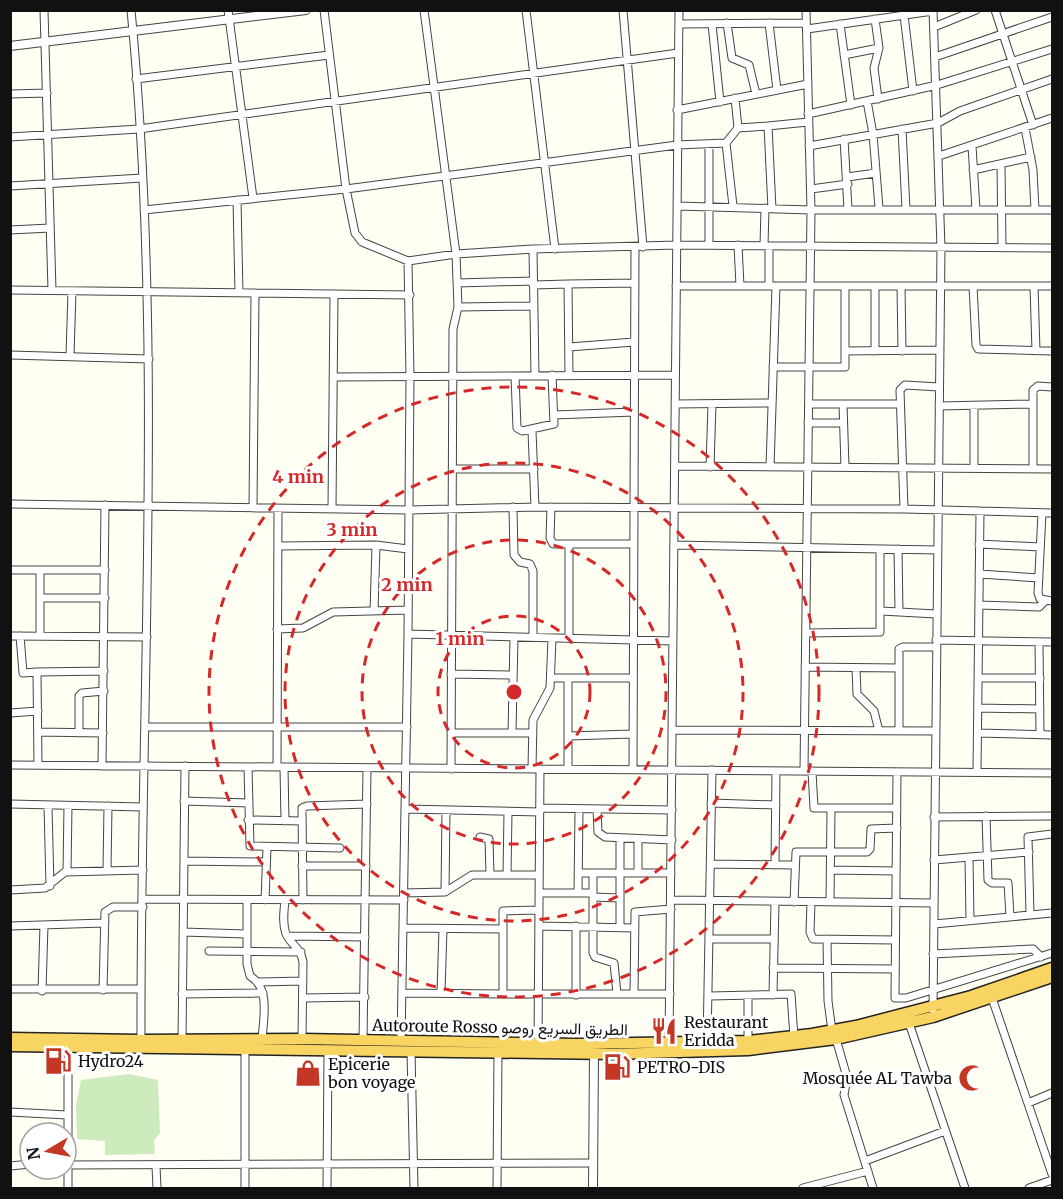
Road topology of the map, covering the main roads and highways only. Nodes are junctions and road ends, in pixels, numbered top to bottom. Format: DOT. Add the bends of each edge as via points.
graph roads {
  1 [pos="1053,968"];
  2 [pos="1053,977"];
  3 [pos="933,1012"];
  4 [pos="834,1035"];
  5 [pos="10,1038"];
  6 [pos="312,1044"];
  7 [pos="10,1046"];
  8 [pos="669,1049"];
  1 -- 3 [label="highway, Autoroute Rosso الطريق السريع روصو"];
  2 -- 3 [label="highway, Autoroute Rosso الطريق السريع روصو" via="992,998"];
  3 -- 4 [label="highway, Autoroute Rosso الطريق السريع روصو"];
  3 -- 4 [label="highway, Autoroute Rosso الطريق السريع روصو" via="909,1023"];
  4 -- 8 [label="highway, Autoroute Rosso الطريق السريع روصو"];
  4 -- 8 [label="highway, Autoroute Rosso الطريق السريع روصو" via="757,1049"];
  5 -- 6 [label="highway, Autoroute Rosso الطريق السريع روصو" via="302,1039"];
  6 -- 7 [label="highway, Autoroute Rosso الطريق السريع روصو" via="245,1049"];
  6 -- 8 [label="highway, Autoroute Rosso الطريق السريع روصو" via="363,1041"];
  6 -- 8 [label="highway, Autoroute Rosso الطريق السريع روصو" via="328,1050 594,1053"];
}
